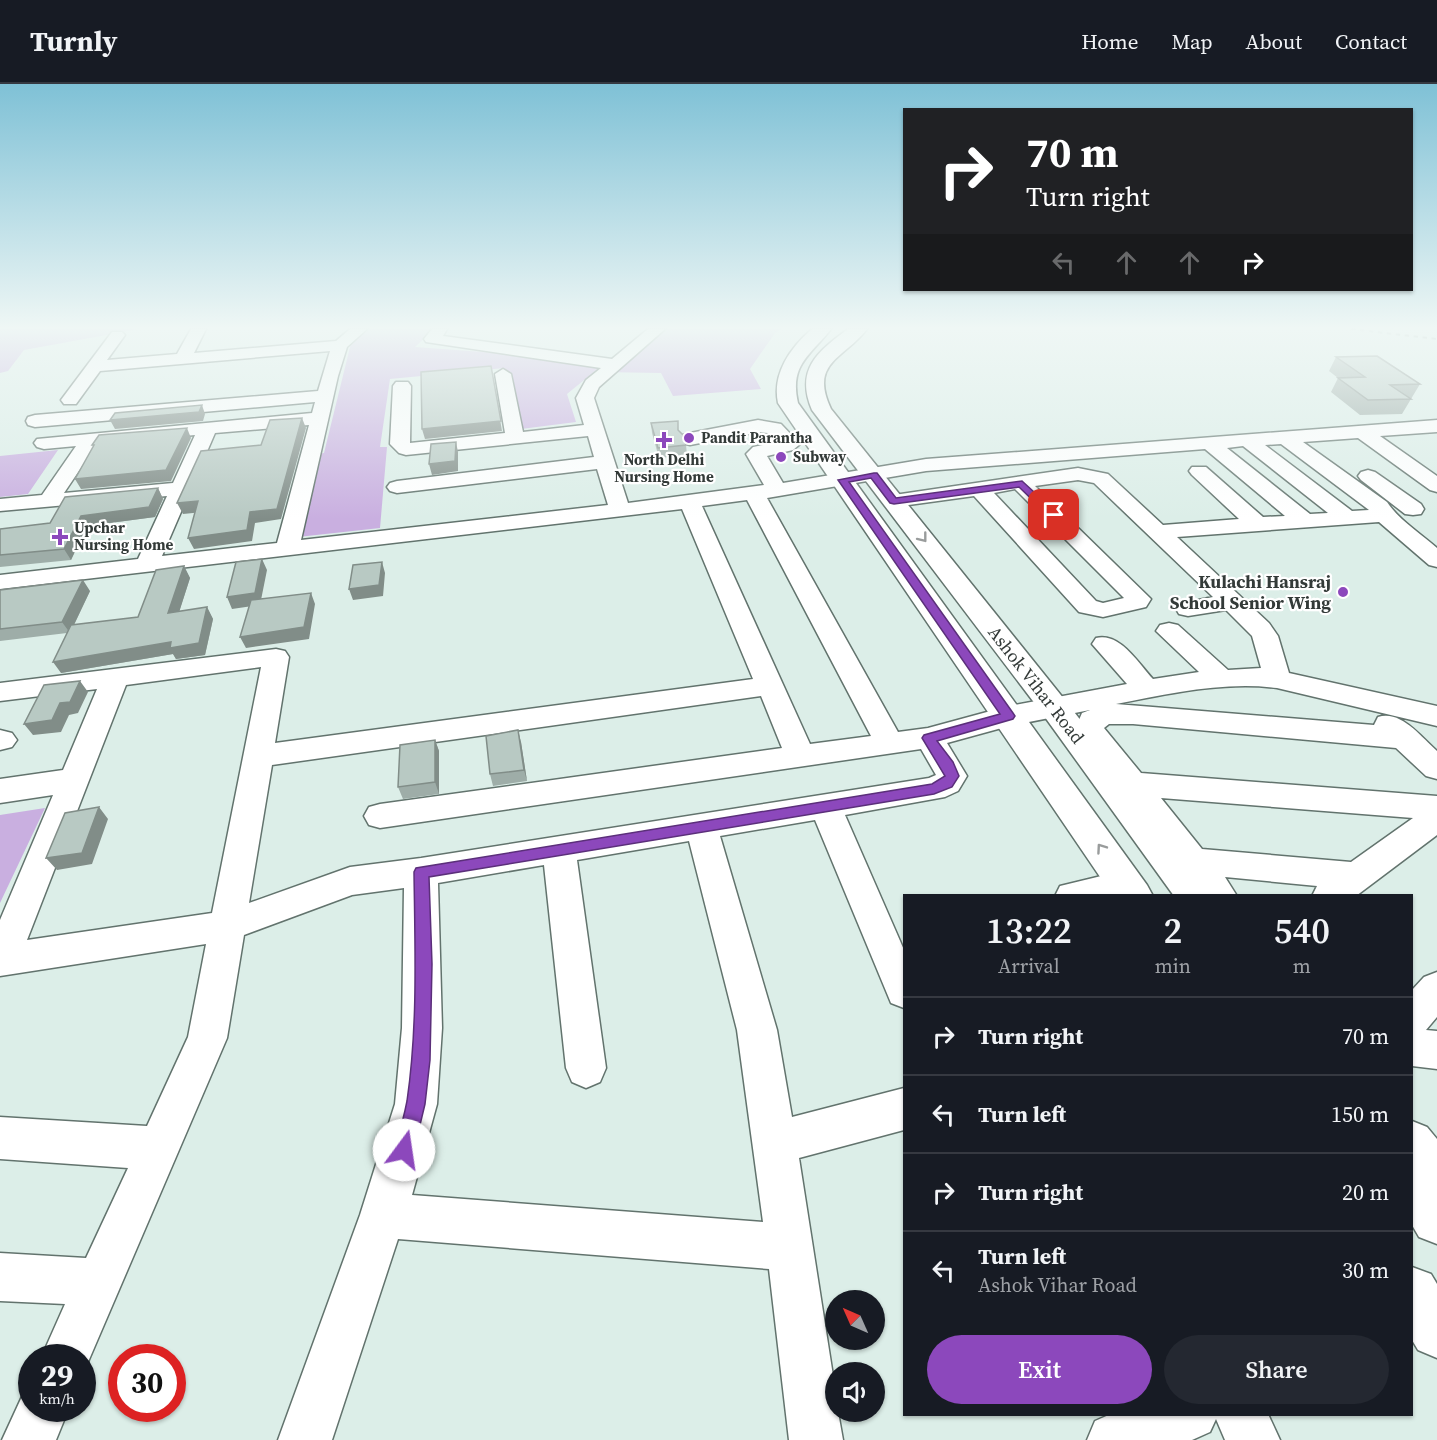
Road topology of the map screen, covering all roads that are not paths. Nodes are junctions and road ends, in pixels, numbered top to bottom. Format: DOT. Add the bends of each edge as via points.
graph roads {
  1 [pos="75,392"];
  2 [pos="326,392"];
  3 [pos="402,392"];
  4 [pos="506,392"];
  5 [pos="588,392"];
  6 [pos="786,392"];
  7 [pos="814,392"];
  8 [pos="325,396"];
  9 [pos="97,397"];
  10 [pos="70,399"];
  11 [pos="48,402"];
  12 [pos="321,418"];
  13 [pos="35,421"];
  14 [pos="1437,426"];
  15 [pos="1409,428"];
  16 [pos="207,429"];
  17 [pos="594,430"];
  18 [pos="1361,431"];
  19 [pos="1312,435"];
  20 [pos="1284,437"];
  21 [pos="515,439"];
  22 [pos="690,439"];
  23 [pos="90,440"];
  24 [pos="1247,440"];
  25 [pos="1208,442"];
  26 [pos="44,443"];
  27 [pos="1437,446"];
  28 [pos="1437,459"];
  29 [pos="1404,460"];
  30 [pos="604,462"];
  31 [pos="1350,463"];
  32 [pos="852,469"];
  33 [pos="1199,471"];
  34 [pos="1022,484"];
  35 [pos="1437,486"];
  36 [pos="397,487"];
  37 [pos="181,488"];
  38 [pos="980,489"];
  39 [pos="766,491"];
  40 [pos="48,500"];
  41 [pos="689,501"];
  42 [pos="894,501"];
  43 [pos="0,506"];
  44 [pos="1413,509"];
  45 [pos="1437,509"];
  46 [pos="620,510"];
  47 [pos="1381,511"];
  48 [pos="1347,518"];
  49 [pos="1305,521"];
  50 [pos="1257,524"];
  51 [pos="1156,532"];
  52 [pos="287,550"];
  53 [pos="1437,560"];
  54 [pos="146,566"];
  55 [pos="0,582"];
  56 [pos="1233,601"];
  57 [pos="1188,609"];
  58 [pos="1169,631"];
  59 [pos="1105,644"];
  60 [pos="116,676"];
  61 [pos="1221,678"];
  62 [pos="1277,679"];
  63 [pos="771,686"];
  64 [pos="1147,689"];
  65 [pos="0,692"];
  66 [pos="1355,695"];
  67 [pos="1053,706"];
  68 [pos="1009,716"];
  69 [pos="1437,716"];
  70 [pos="928,738"];
  71 [pos="1402,738"];
  72 [pos="889,743"];
  73 [pos="800,755"];
  74 [pos="258,756"];
  75 [pos="1437,768"];
  76 [pos="75,780"];
  77 [pos="1132,784"];
  78 [pos="0,791"];
  79 [pos="825,806"];
  80 [pos="1437,808"];
  81 [pos="380,816"];
  82 [pos="1437,818"];
  83 [pos="701,826"];
  84 [pos="559,850"];
  85 [pos="1192,861"];
  86 [pos="421,872"];
  87 [pos="1356,876"];
  88 [pos="1130,890"];
  89 [pos="1091,894"];
  90 [pos="1194,894"];
  91 [pos="1218,894"];
  92 [pos="1332,894"];
  93 [pos="227,926"];
  94 [pos="893,933"];
  95 [pos="0,960"];
  96 [pos="903,986"];
  97 [pos="1437,989"];
  98 [pos="1413,1016"];
  99 [pos="1413,1047"];
  100 [pos="1437,1050"];
  101 [pos="586,1068"];
  102 [pos="903,1110"];
  103 [pos="0,1138"];
  104 [pos="775,1143"];
  105 [pos="1413,1143"];
  106 [pos="158,1148"];
  107 [pos="1437,1174"];
  108 [pos="1413,1185"];
  109 [pos="383,1215"];
  110 [pos="1437,1219"];
  111 [pos="788,1247"];
  112 [pos="0,1277"];
  113 [pos="99,1282"];
  114 [pos="1413,1295"];
  115 [pos="1437,1331"];
  116 [pos="1437,1335"];
  117 [pos="72,1344"];
  118 [pos="1413,1344"];
  119 [pos="1186,1416"];
  120 [pos="1241,1416"];
  121 [pos="37,1422"];
  122 [pos="29,1440"];
  123 [pos="305,1440"];
  124 [pos="816,1440"];
  125 [pos="1114,1440"];
  126 [pos="1253,1440"];
  1 -- 10 [label="street"];
  2 -- 8 [label="street"];
  3 -- 21 [label="street" via="402,448 416,450"];
  4 -- 21 [label="street"];
  5 -- 17 [label="street" via="585,398"];
  6 -- 32 [label="main road" via="788,403"];
  7 -- 32 [label="main road"];
  8 -- 12 [label="street"];
  8 -- 13 [label="street"];
  9 -- 10 [label="street"];
  10 -- 11 [label="street"];
  12 -- 16 [label="street"];
  12 -- 52 [label="street"];
  14 -- 15 [label="street"];
  15 -- 18 [label="street"];
  15 -- 27 [label="street"];
  16 -- 23 [label="street"];
  16 -- 37 [label="street"];
  17 -- 21 [label="street"];
  17 -- 30 [label="street"];
  18 -- 19 [label="street"];
  18 -- 29 [label="street"];
  19 -- 20 [label="street"];
  19 -- 31 [label="street"];
  20 -- 24 [label="street"];
  20 -- 47 [label="street"];
  22 -- 39 [label="street" via="758,426 774,428 790,444 756,454"];
  23 -- 26 [label="street"];
  23 -- 40 [label="street"];
  24 -- 25 [label="street"];
  24 -- 48 [label="street"];
  25 -- 32 [label="street"];
  25 -- 49 [label="street"];
  28 -- 29 [label="street"];
  29 -- 31 [label="street"];
  29 -- 35 [label="street"];
  30 -- 36 [label="street"];
  30 -- 46 [label="street"];
  31 -- 44 [label="street"];
  32 -- 39 [label="street"];
  32 -- 42 [label="main road, Ashok Vihar Road"];
  32 -- 68 [label="main road, Ashok Vihar Road"];
  33 -- 50 [label="street"];
  34 -- 38 [label="street"];
  34 -- 38 [label="street" via="1139,599 1137,602 1103,610 1088,607"];
  34 -- 51 [label="street" via="1078,474 1094,476 1107,483"];
  37 -- 40 [label="street"];
  37 -- 54 [label="street"];
  38 -- 42 [label="street"];
  39 -- 41 [label="street"];
  39 -- 72 [label="street"];
  40 -- 43 [label="street"];
  41 -- 46 [label="street"];
  41 -- 63 [label="street"];
  42 -- 67 [label="main road, Ashok Vihar Road, one-way"];
  44 -- 45 [label="street"];
  44 -- 47 [label="street"];
  46 -- 52 [label="street"];
  47 -- 48 [label="street"];
  47 -- 53 [label="street"];
  48 -- 49 [label="street"];
  49 -- 50 [label="street"];
  50 -- 51 [label="street"];
  51 -- 56 [label="street"];
  52 -- 54 [label="street"];
  54 -- 55 [label="street"];
  56 -- 57 [label="street"];
  56 -- 62 [label="street" via="1265,636"];
  58 -- 61 [label="street"];
  59 -- 64 [label="street"];
  60 -- 65 [label="street"];
  60 -- 74 [label="street" via="276,657"];
  60 -- 76 [label="street"];
  61 -- 62 [label="street"];
  61 -- 64 [label="street"];
  62 -- 66 [label="street"];
  63 -- 73 [label="street"];
  63 -- 74 [label="street"];
  64 -- 67 [label="street"];
  66 -- 69 [label="street"];
  66 -- 71 [label="street"];
  67 -- 68 [label="street"];
  67 -- 90 [label="main road, Ashok Vihar Road"];
  68 -- 70 [label="street"];
  88 -- 68 [label="main road, Ashok Vihar Road, one-way"];
  70 -- 72 [label="street"];
  70 -- 79 [label="street" via="948,766 952,776 947,783 934,789"];
  71 -- 75 [label="street"];
  71 -- 77 [label="street" via="1133,714 1105,714 1092,720 1089,729"];
  72 -- 73 [label="street"];
  73 -- 81 [label="street"];
  74 -- 93 [label="street"];
  76 -- 78 [label="street"];
  76 -- 95 [label="street"];
  77 -- 80 [label="street"];
  77 -- 85 [label="street"];
  79 -- 83 [label="street"];
  79 -- 94 [label="street"];
  82 -- 87 [label="street"];
  83 -- 84 [label="street"];
  83 -- 104 [label="street" via="757,1030"];
  84 -- 86 [label="street"];
  84 -- 101 [label="street"];
  85 -- 87 [label="street"];
  85 -- 91 [label="street"];
  86 -- 93 [label="street" via="350,881"];
  86 -- 109 [label="street" via="421,1060 416,1104"];
  87 -- 92 [label="street"];
  88 -- 89 [label="street"];
  93 -- 95 [label="street"];
  93 -- 106 [label="street" via="207,1038"];
  94 -- 96 [label="street"];
  97 -- 98 [label="street"];
  99 -- 100 [label="street"];
  102 -- 104 [label="street"];
  103 -- 106 [label="street"];
  104 -- 111 [label="street"];
  105 -- 107 [label="street"];
  106 -- 113 [label="street"];
  108 -- 110 [label="main road"];
  109 -- 111 [label="street"];
  109 -- 123 [label="street"];
  111 -- 124 [label="street"];
  112 -- 113 [label="street"];
  113 -- 117 [label="street"];
  114 -- 115 [label="main road"];
  116 -- 118 [label="street"];
  119 -- 125 [label="street"];
  120 -- 126 [label="street"];
  121 -- 122 [label="street"];
}
